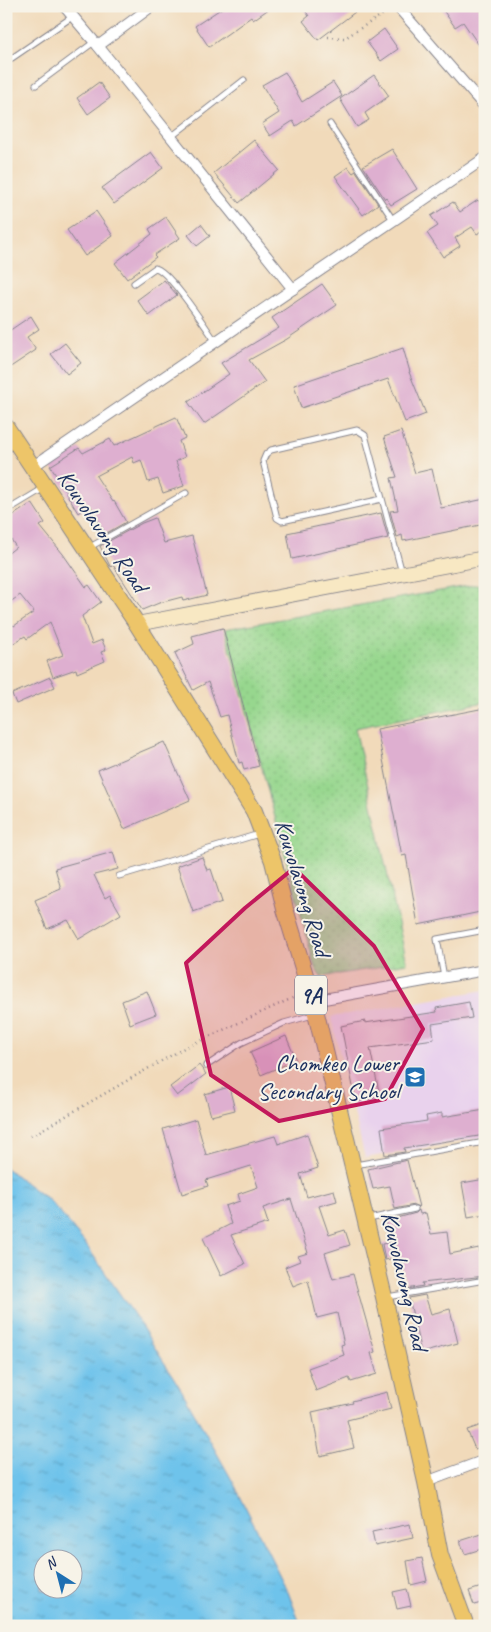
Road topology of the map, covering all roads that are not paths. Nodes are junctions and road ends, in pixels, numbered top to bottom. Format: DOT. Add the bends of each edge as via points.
graph roads {
  1 [pos="64,6"];
  2 [pos="152,6"];
  3 [pos="396,6"];
  4 [pos="72,17"];
  5 [pos="96,44"];
  6 [pos="12,58"];
  7 [pos="244,80"];
  8 [pos="36,85"];
  9 [pos="485,108"];
  10 [pos="330,124"];
  11 [pos="171,137"];
  12 [pos="485,158"];
  13 [pos="393,220"];
  14 [pos="134,283"];
  15 [pos="293,289"];
  16 [pos="216,342"];
  17 [pos="6,427"];
  18 [pos="32,467"];
  19 [pos="46,487"];
  20 [pos="186,493"];
  21 [pos="382,499"];
  22 [pos="6,511"];
  23 [pos="87,548"];
  24 [pos="485,558"];
  25 [pos="402,574"];
  26 [pos="137,624"];
  27 [pos="262,833"];
  28 [pos="118,876"];
  29 [pos="485,930"];
  30 [pos="485,970"];
  31 [pos="444,977"];
  32 [pos="313,1002"];
  33 [pos="206,1066"];
  34 [pos="485,1142"];
  35 [pos="353,1165"];
  36 [pos="416,1209"];
  37 [pos="366,1220"];
  38 [pos="485,1280"];
  39 [pos="384,1297"];
  40 [pos="485,1460"];
  41 [pos="426,1482"];
  42 [pos="485,1622"];
  43 [pos="466,1626"];
  44 [pos="476,1626"];
  1 -- 4 [label="street"];
  2 -- 5 [label="street"];
  3 -- 9 [label="street"];
  4 -- 5 [label="street"];
  4 -- 6 [label="lane"];
  5 -- 8 [label="lane"];
  5 -- 11 [label="street"];
  7 -- 11 [label="lane"];
  10 -- 13 [label="lane"];
  11 -- 15 [label="street"];
  12 -- 13 [label="street"];
  13 -- 15 [label="street"];
  14 -- 16 [label="lane" via="155,268 162,270"];
  15 -- 16 [label="street"];
  16 -- 18 [label="street"];
  17 -- 18 [label="main road, Kouvolavong Road / 9A"];
  18 -- 19 [label="main road, Kouvolavong Road / 9A"];
  19 -- 22 [label="lane"];
  19 -- 23 [label="main road, Kouvolavong Road / 9A"];
  20 -- 23 [label="lane"];
  21 -- 21 [label="lane" via="364,434 357,430 271,450 263,461 279,520 282,521"];
  21 -- 25 [label="lane"];
  23 -- 26 [label="main road, Kouvolavong Road / 9A"];
  24 -- 25 [label="street"];
  25 -- 26 [label="street"];
  26 -- 27 [label="main road, Kouvolavong Road / 9A" via="254,811"];
  27 -- 28 [label="lane"];
  27 -- 32 [label="main road, Kouvolavong Road / 9A"];
  29 -- 31 [label="lane" via="437,939"];
  30 -- 31 [label="street"];
  31 -- 32 [label="street"];
  32 -- 33 [label="lane" via="284,1023 241,1042"];
  32 -- 35 [label="main road, Kouvolavong Road / 9A"];
  34 -- 35 [label="lane"];
  35 -- 37 [label="main road, Kouvolavong Road / 9A"];
  36 -- 37 [label="lane"];
  37 -- 39 [label="main road, Kouvolavong Road / 9A"];
  38 -- 39 [label="lane"];
  39 -- 41 [label="main road, Kouvolavong Road / 9A"];
  40 -- 41 [label="street"];
  41 -- 43 [label="main road, Kouvolavong Road / 9A" via="440,1555"];
  42 -- 44 [label="lane"];
}
